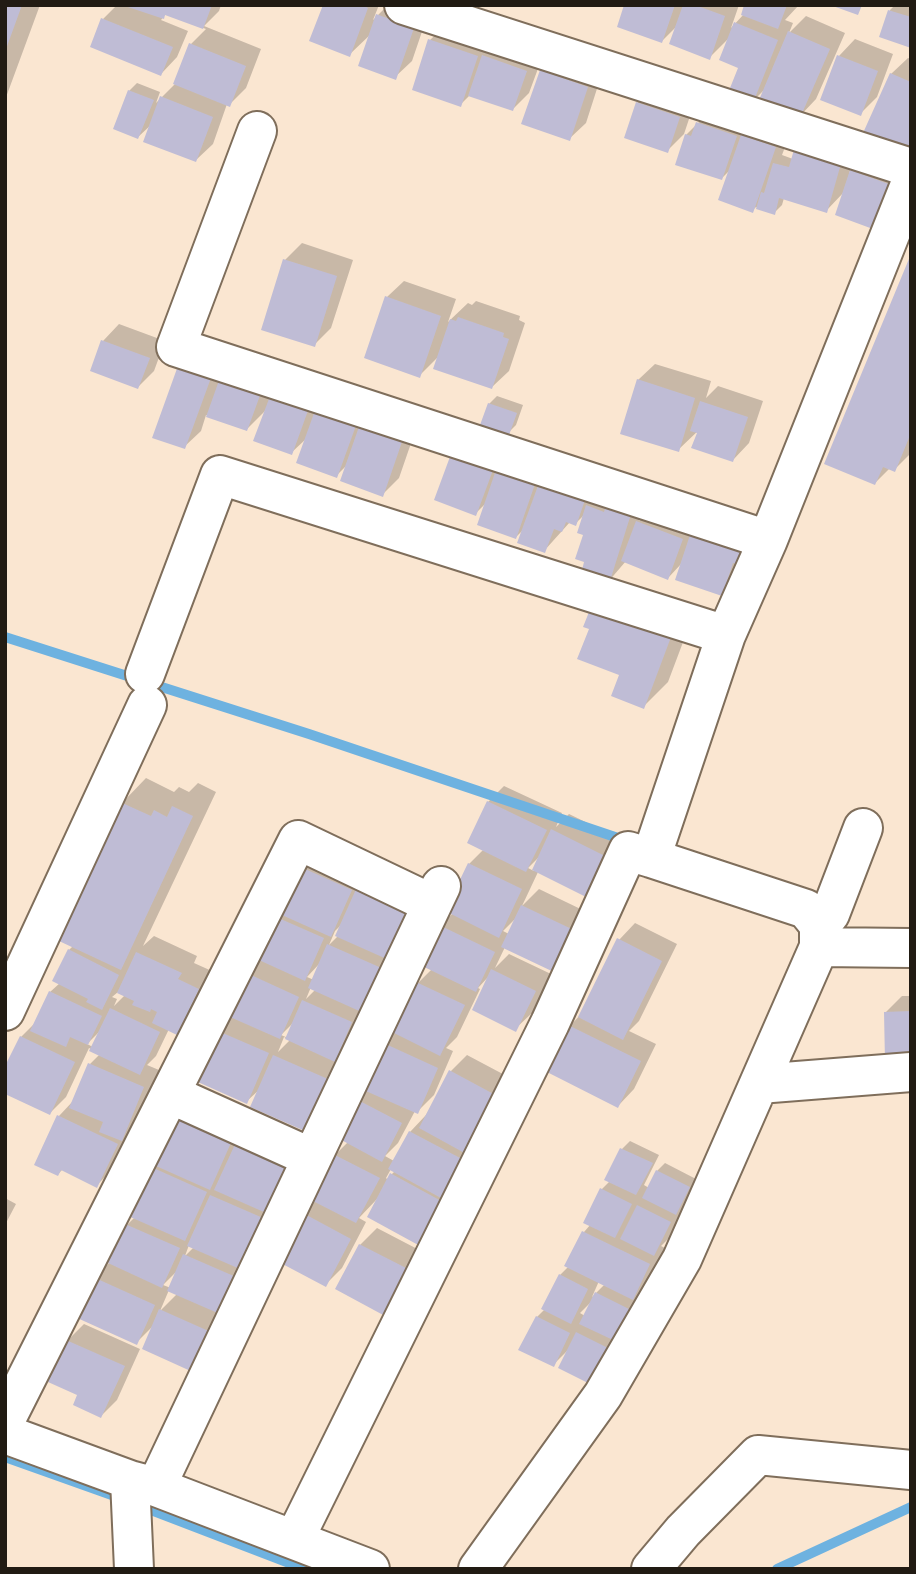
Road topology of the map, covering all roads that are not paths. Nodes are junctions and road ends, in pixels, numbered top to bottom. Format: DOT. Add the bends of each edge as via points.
graph roads {
  1 [pos="404,5"];
  2 [pos="257,131"];
  3 [pos="911,168"];
  4 [pos="911,182"];
  5 [pos="768,540"];
  6 [pos="726,635"];
  7 [pos="863,828"];
  8 [pos="651,858"];
  9 [pos="819,936"];
  10 [pos="911,948"];
  11 [pos="5,1011"];
  12 [pos="911,1072"];
  13 [pos="760,1084"];
  14 [pos="170,1094"];
  15 [pos="312,1158"];
  16 [pos="5,1421"];
  17 [pos="5,1434"];
  18 [pos="911,1470"];
  19 [pos="136,1492"];
  20 [pos="309,1554"];
  21 [pos="134,1569"];
  22 [pos="370,1569"];
  23 [pos="478,1569"];
  24 [pos="651,1569"];
  1 -- 3 [label="street"];
  2 -- 5 [label="street" via="176,347"];
  4 -- 5 [label="street"];
  5 -- 6 [label="street"];
  6 -- 8 [label="street"];
  6 -- 11 [label="street" via="220,475 146,690"];
  7 -- 9 [label="street"];
  8 -- 9 [label="street" via="806,909"];
  8 -- 20 [label="street" via="628,851"];
  9 -- 10 [label="street"];
  9 -- 13 [label="street"];
  12 -- 13 [label="street"];
  13 -- 23 [label="street" via="682,1259 603,1395"];
  14 -- 15 [label="street"];
  14 -- 15 [label="street" via="298,840 437,895"];
  14 -- 16 [label="street"];
  15 -- 19 [label="street"];
  17 -- 19 [label="street"];
  18 -- 24 [label="street" via="758,1455"];
  19 -- 20 [label="street"];
  19 -- 21 [label="street"];
  20 -- 22 [label="street"];
}
